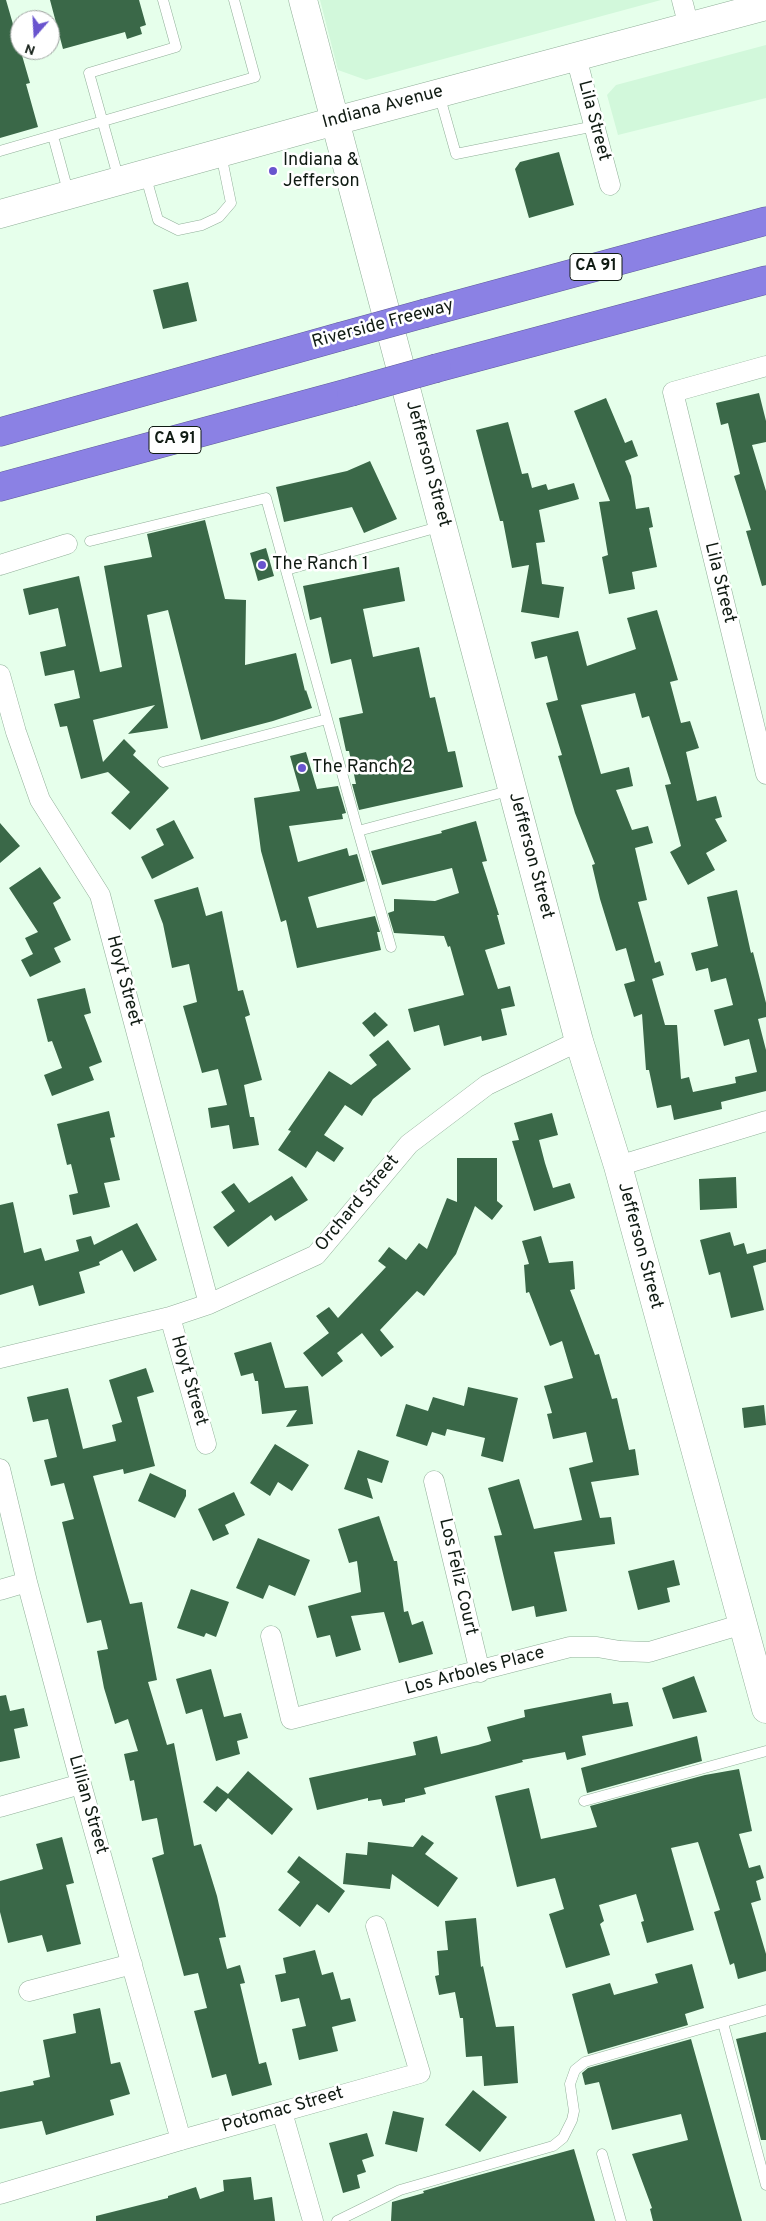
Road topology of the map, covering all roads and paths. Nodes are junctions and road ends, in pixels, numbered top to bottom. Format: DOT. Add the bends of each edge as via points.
graph roads {
  1 [pos="163,0"];
  2 [pos="234,0"];
  3 [pos="303,0"];
  4 [pos="682,0"];
  5 [pos="766,6"];
  6 [pos="689,27"];
  7 [pos="576,57"];
  8 [pos="439,94"];
  9 [pos="335,121"];
  10 [pos="102,122"];
  11 [pos="594,126"];
  12 [pos="53,136"];
  13 [pos="0,151"];
  14 [pos="221,153"];
  15 [pos="132,178"];
  16 [pos="610,185"];
  17 [pos="69,195"];
  18 [pos="0,214"];
  19 [pos="766,221"];
  20 [pos="766,280"];
  21 [pos="766,366"];
  22 [pos="0,432"];
  23 [pos="0,487"];
  24 [pos="443,526"];
  25 [pos="90,541"];
  26 [pos="67,544"];
  27 [pos="0,565"];
  28 [pos="286,570"];
  29 [pos="0,674"];
  30 [pos="327,719"];
  31 [pos="163,762"];
  32 [pos="766,774"];
  33 [pos="513,790"];
  34 [pos="358,831"];
  35 [pos="390,947"];
  36 [pos="579,1041"];
  37 [pos="766,1121"];
  38 [pos="618,1166"];
  39 [pos="209,1304"];
  40 [pos="170,1317"];
  41 [pos="0,1358"];
  42 [pos="206,1444"];
  43 [pos="0,1469"];
  44 [pos="434,1481"];
  45 [pos="27,1582"];
  46 [pos="0,1590"];
  47 [pos="743,1624"];
  48 [pos="271,1636"];
  49 [pos="480,1672"];
  50 [pos="766,1709"];
  51 [pos="766,1751"];
  52 [pos="80,1784"];
  53 [pos="584,1801"];
  54 [pos="0,1807"];
  55 [pos="376,1926"];
  56 [pos="132,1964"];
  57 [pos="29,1991"];
  58 [pos="766,2010"];
  59 [pos="723,2022"];
  60 [pos="282,2112"];
  61 [pos="181,2140"];
  62 [pos="602,2154"];
  63 [pos="766,2185"];
  64 [pos="0,2194"];
  65 [pos="313,2221"];
  66 [pos="337,2221"];
  67 [pos="621,2221"];
  1 -- 10 [label="lane" via="176,48 89,73"];
  2 -- 10 [label="lane" via="255,77"];
  3 -- 9 [label="street, Jefferson Street"];
  4 -- 6 [label="street"];
  5 -- 6 [label="street, Indiana Avenue"];
  6 -- 7 [label="street, Indiana Avenue"];
  7 -- 8 [label="street, Indiana Avenue"];
  7 -- 11 [label="street, Lila Street"];
  8 -- 9 [label="street, Indiana Avenue"];
  8 -- 11 [label="lane" via="456,154"];
  9 -- 14 [label="street, Indiana Avenue"];
  9 -- 24 [label="street, Jefferson Street"];
  10 -- 12 [label="lane"];
  10 -- 15 [label="lane"];
  11 -- 16 [label="street, Lila Street"];
  12 -- 13 [label="lane"];
  12 -- 17 [label="lane"];
  14 -- 15 [label="street, Indiana Avenue"];
  14 -- 15 [label="lane" via="231,203 219,217 202,225 178,230 158,220"];
  15 -- 17 [label="street, Indiana Avenue"];
  17 -- 18 [label="street, Indiana Avenue"];
  19 -- 22 [label="highway, Riverside Freeway / CA 91, bridge" via="339,336"];
  20 -- 23 [label="highway, CA 91, bridge"];
  21 -- 32 [label="street, Lila Street" via="673,392"];
  24 -- 28 [label="lane"];
  24 -- 33 [label="street, Jefferson Street"];
  25 -- 28 [label="lane" via="266,498"];
  26 -- 27 [label="street"];
  28 -- 30 [label="lane"];
  29 -- 39 [label="street, Hoyt Street" via="40,800 100,895"];
  30 -- 31 [label="lane"];
  30 -- 34 [label="lane"];
  33 -- 34 [label="lane"];
  33 -- 36 [label="street, Jefferson Street"];
  34 -- 35 [label="lane"];
  36 -- 38 [label="street, Jefferson Street"];
  36 -- 39 [label="street, Orchard Street" via="487,1085 409,1144 316,1255"];
  37 -- 38 [label="street"];
  38 -- 47 [label="street, Jefferson Street"];
  39 -- 40 [label="street, Orchard Street"];
  40 -- 41 [label="street, Orchard Street"];
  40 -- 42 [label="street, Hoyt Street"];
  43 -- 45 [label="street, Lillian Street"];
  44 -- 49 [label="street, Los Feliz Court"];
  45 -- 46 [label="street"];
  45 -- 52 [label="street, Lillian Street"];
  47 -- 49 [label="street, Los Arboles Place" via="649,1652 570,1647"];
  47 -- 50 [label="street, Jefferson Street"];
  48 -- 49 [label="street, Los Arboles Place" via="291,1719"];
  51 -- 53 [label="lane"];
  52 -- 54 [label="street"];
  52 -- 56 [label="street, Lillian Street"];
  55 -- 60 [label="street, Potomac Street" via="420,2073"];
  56 -- 57 [label="street"];
  56 -- 61 [label="street, Lillian Street"];
  58 -- 59 [label="lane"];
  59 -- 63 [label="lane"];
  59 -- 66 [label="lane" via="585,2062 575,2070 570,2084 572,2120 563,2138 553,2146 400,2190"];
  60 -- 61 [label="street, Potomac Street"];
  60 -- 65 [label="street"];
  61 -- 64 [label="street, Potomac Street"];
  62 -- 67 [label="lane"];
}
